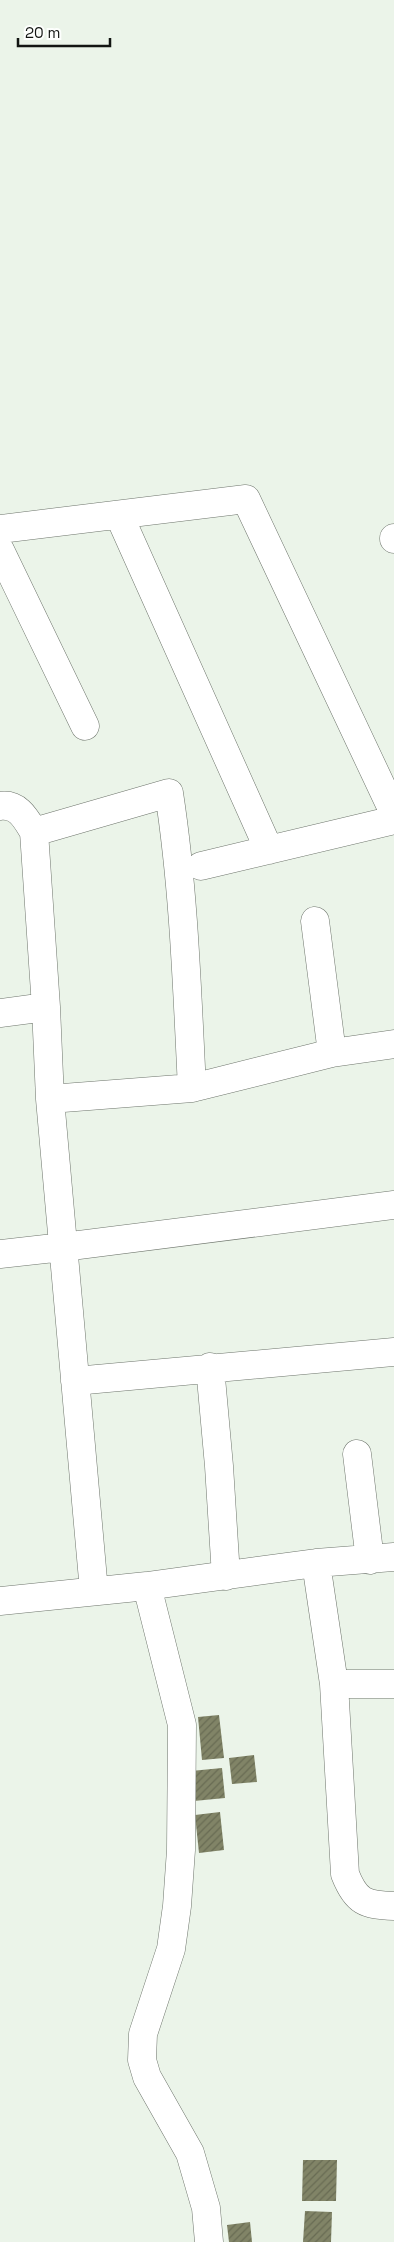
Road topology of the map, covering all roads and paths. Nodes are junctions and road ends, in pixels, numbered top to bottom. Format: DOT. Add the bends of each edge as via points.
graph roads {
  1 [pos="119,515"];
  2 [pos="0,530"];
  3 [pos="0,550"];
  4 [pos="85,726"];
  5 [pos="391,799"];
  6 [pos="0,806"];
  7 [pos="394,820"];
  8 [pos="34,832"];
  9 [pos="269,850"];
  10 [pos="201,866"];
  11 [pos="315,921"];
  12 [pos="46,1007"];
  13 [pos="0,1013"];
  14 [pos="394,1044"];
  15 [pos="332,1052"];
  16 [pos="192,1088"];
  17 [pos="50,1098"];
  18 [pos="394,1205"];
  19 [pos="63,1247"];
  20 [pos="0,1254"];
  21 [pos="394,1352"];
  22 [pos="210,1367"];
  23 [pos="75,1381"];
  24 [pos="358,1454"];
  25 [pos="382,1559"];
  26 [pos="316,1562"];
  27 [pos="226,1576"];
  28 [pos="146,1586"];
  29 [pos="94,1591"];
  30 [pos="0,1601"];
  31 [pos="334,1684"];
  32 [pos="394,1684"];
  33 [pos="394,1906"];
  34 [pos="209,2242"];
  1 -- 2 [label="street"];
  1 -- 5 [label="street" via="246,499"];
  1 -- 9 [label="street"];
  3 -- 4 [label="street"];
  6 -- 8 [label="street" via="18,810"];
  7 -- 9 [label="street"];
  8 -- 12 [label="street"];
  8 -- 16 [label="street" via="169,793 185,950"];
  9 -- 10 [label="street"];
  11 -- 15 [label="street"];
  12 -- 13 [label="street"];
  12 -- 17 [label="street"];
  14 -- 15 [label="street"];
  15 -- 16 [label="street"];
  16 -- 17 [label="street"];
  17 -- 19 [label="street"];
  18 -- 19 [label="street"];
  19 -- 20 [label="street"];
  19 -- 23 [label="street"];
  21 -- 22 [label="street"];
  22 -- 23 [label="street"];
  22 -- 27 [label="street"];
  23 -- 29 [label="street"];
  24 -- 25 [label="street"];
  25 -- 26 [label="street"];
  26 -- 27 [label="street"];
  26 -- 31 [label="street"];
  27 -- 28 [label="street"];
  28 -- 29 [label="street"];
  28 -- 34 [label="street" via="182,1725 182,1754 177,1906 171,1949 143,2034 142,2060 147,2077 190,2153 206,2208"];
  29 -- 30 [label="street"];
  31 -- 32 [label="street"];
  31 -- 33 [label="street" via="346,1874 358,1898 375,1906"];
}
